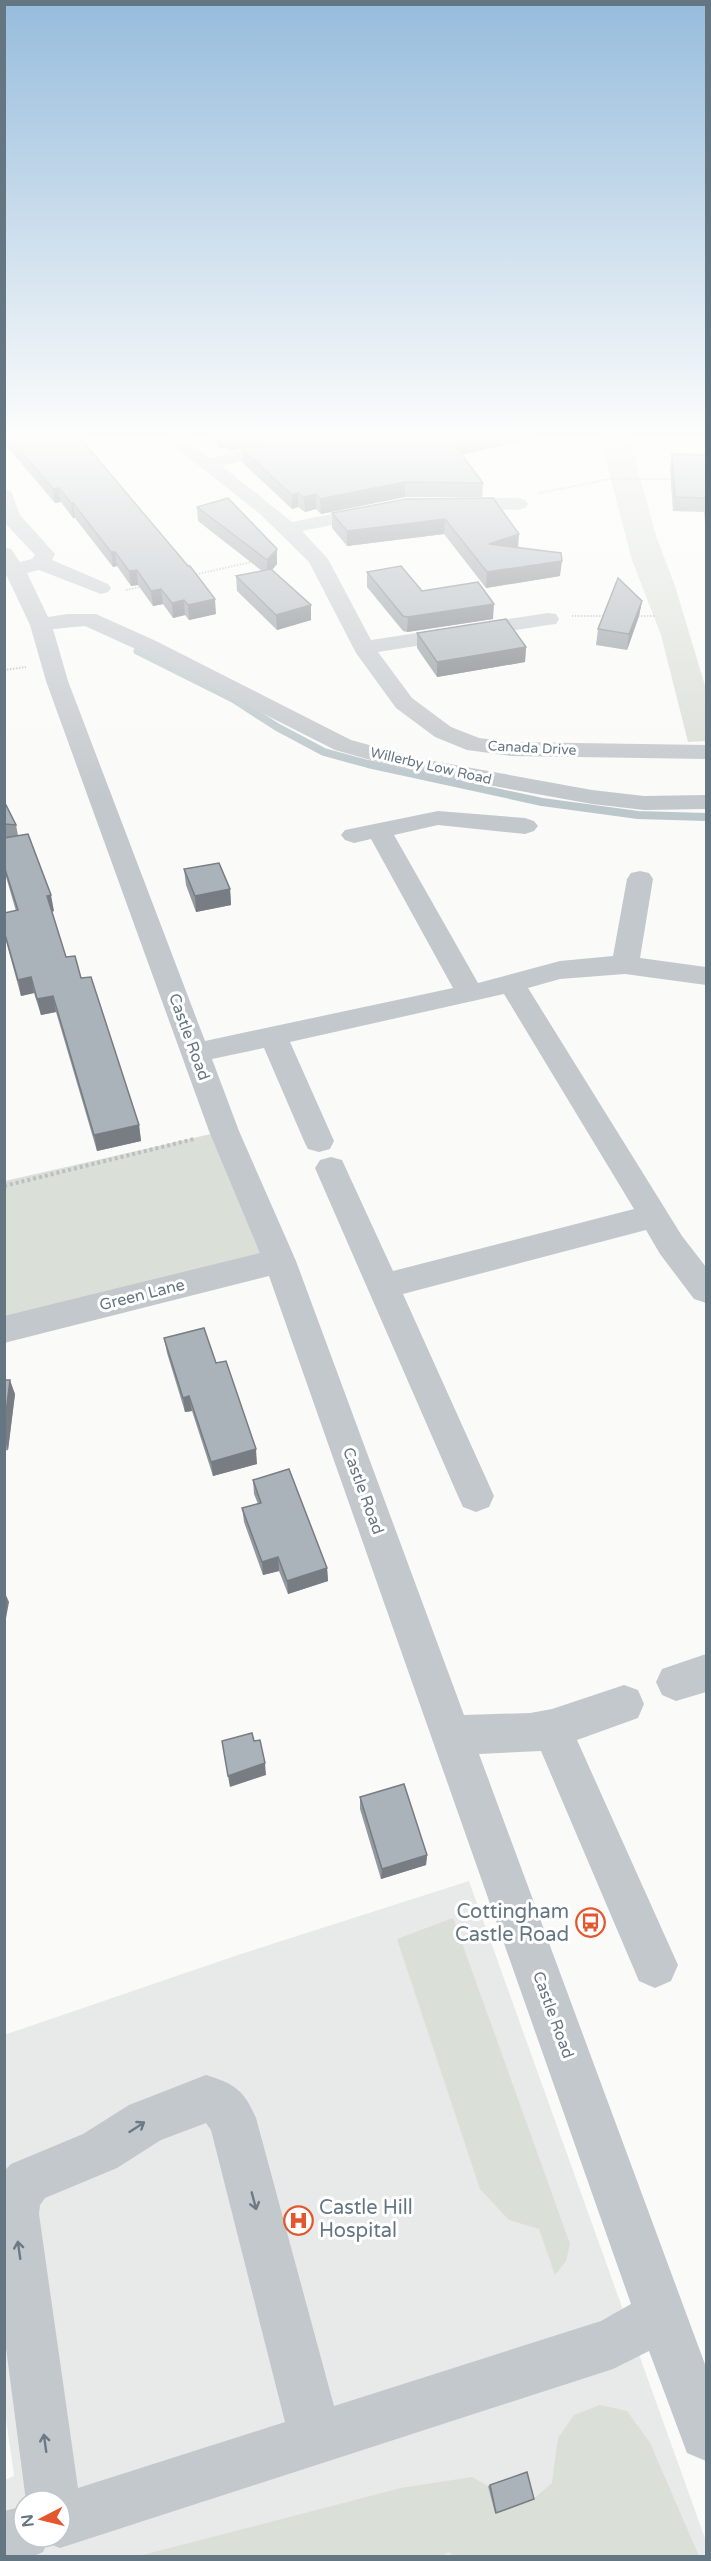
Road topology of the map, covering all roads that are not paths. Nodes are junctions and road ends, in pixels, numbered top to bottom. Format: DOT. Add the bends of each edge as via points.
graph roads {
  1 [pos="43,558"];
  2 [pos="317,558"];
  3 [pos="10,562"];
  4 [pos="40,562"];
  5 [pos="101,588"];
  6 [pos="548,620"];
  7 [pos="40,625"];
  8 [pos="364,648"];
  9 [pos="706,752"];
  10 [pos="706,802"];
  11 [pos="525,826"];
  12 [pos="640,879"];
  13 [pos="626,965"];
  14 [pos="706,976"];
  15 [pos="511,983"];
  16 [pos="470,994"];
  17 [pos="273,1036"];
  18 [pos="195,1053"];
  19 [pos="654,1216"];
  20 [pos="280,1261"];
  21 [pos="385,1286"];
  22 [pos="706,1290"];
  23 [pos="4,1330"];
  24 [pos="476,1496"];
  25 [pos="624,1704"];
  26 [pos="552,1729"];
  27 [pos="451,1735"];
  28 [pos="655,1965"];
  29 [pos="661,2314"];
  30 [pos="706,2434"];
  31 [pos="316,2438"];
  32 [pos="50,2489"];
  33 [pos="72,2517"];
  1 -- 4 [label="street"];
  2 -- 8 [label="street, Canada Drive"];
  3 -- 4 [label="street"];
  3 -- 7 [label="street, Castle Road"];
  4 -- 5 [label="street"];
  6 -- 8 [label="street"];
  7 -- 10 [label="street, Willerby Low Road" via="88,619 343,745 414,765 592,797 644,803"];
  7 -- 18 [label="street, Castle Road"];
  8 -- 9 [label="street, Canada Drive" via="404,703 443,732 475,745"];
  11 -- 16 [label="street" via="438,818 379,831"];
  12 -- 13 [label="street"];
  13 -- 14 [label="street"];
  13 -- 15 [label="street" via="560,970"];
  15 -- 16 [label="street"];
  15 -- 19 [label="street"];
  16 -- 17 [label="street"];
  17 -- 18 [label="street"];
  17 -- 21 [label="street"];
  18 -- 20 [label="street, Castle Road"];
  19 -- 21 [label="street"];
  19 -- 22 [label="street"];
  20 -- 23 [label="street, Green Lane"];
  20 -- 27 [label="street, Castle Road"];
  21 -- 24 [label="street"];
  25 -- 26 [label="street"];
  26 -- 27 [label="street"];
  26 -- 28 [label="street"];
  27 -- 29 [label="street, Castle Road"];
  29 -- 30 [label="street, Castle Road"];
  29 -- 31 [label="street" via="613,2343"];
  32 -- 31 [label="street, one-way" via="14,2214 17,2194 28,2181 100,2151 146,2122 206,2099 220,2103 232,2118"];
  31 -- 33 [label="street"];
}
